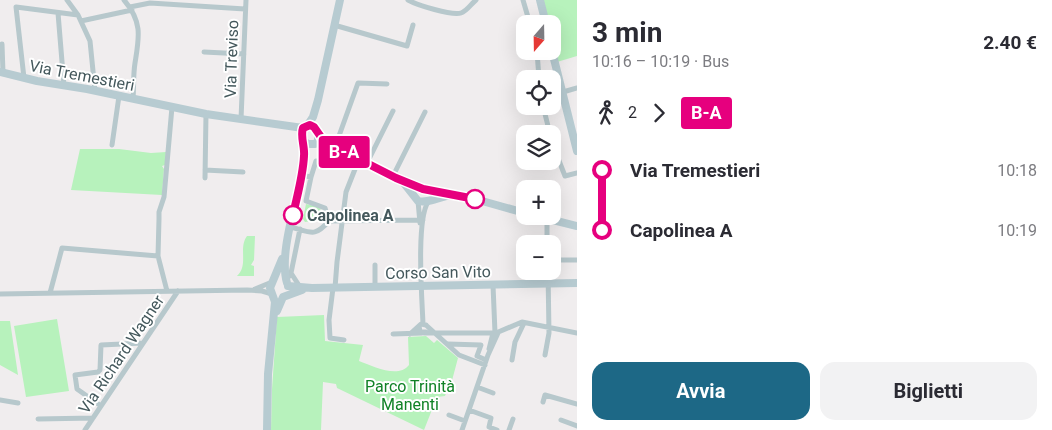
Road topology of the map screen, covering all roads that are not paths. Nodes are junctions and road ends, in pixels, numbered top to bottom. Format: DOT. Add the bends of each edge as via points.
graph roads {
  1 [pos="67,0"];
  2 [pos="124,0"];
  3 [pos="246,0"];
  4 [pos="340,0"];
  5 [pos="408,0"];
  6 [pos="476,0"];
  7 [pos="523,0"];
  8 [pos="540,0"];
  9 [pos="131,9"];
  10 [pos="245,9"];
  11 [pos="58,13"];
  12 [pos="78,15"];
  13 [pos="527,15"];
  14 [pos="544,15"];
  15 [pos="81,21"];
  16 [pos="334,25"];
  17 [pos="413,25"];
  18 [pos="2,44"];
  19 [pos="204,52"];
  20 [pos="244,54"];
  21 [pos="554,60"];
  22 [pos="2,72"];
  23 [pos="24,78"];
  24 [pos="387,84"];
  25 [pos="64,86"];
  26 [pos="577,88"];
  27 [pos="94,91"];
  28 [pos="563,92"];
  29 [pos="119,96"];
  30 [pos="134,99"];
  31 [pos="318,100"];
  32 [pos="172,108"];
  33 [pos="393,111"];
  34 [pos="425,112"];
  35 [pos="206,114"];
  36 [pos="240,120"];
  37 [pos="275,125"];
  38 [pos="305,127"];
  39 [pos="318,132"];
  40 [pos="303,139"];
  41 [pos="314,144"];
  42 [pos="112,145"];
  43 [pos="334,146"];
  44 [pos="577,151"];
  45 [pos="359,159"];
  46 [pos="316,162"];
  47 [pos="367,163"];
  48 [pos="303,164"];
  49 [pos="561,166"];
  50 [pos="205,170"];
  51 [pos="243,172"];
  52 [pos="577,173"];
  53 [pos="301,175"];
  54 [pos="311,177"];
  55 [pos="395,177"];
  56 [pos="205,178"];
  57 [pos="425,189"];
  58 [pos="455,195"];
  59 [pos="417,199"];
  60 [pos="430,201"];
  61 [pos="516,211"];
  62 [pos="421,220"];
  63 [pos="330,221"];
  64 [pos="343,221"];
  65 [pos="561,222"];
  66 [pos="577,226"];
  67 [pos="290,227"];
  68 [pos="300,229"];
  69 [pos="286,249"];
  70 [pos="158,256"];
  71 [pos="561,260"];
  72 [pos="577,260"];
  73 [pos="376,265"];
  74 [pos="291,274"];
  75 [pos="548,280"];
  76 [pos="272,282"];
  77 [pos="577,283"];
  78 [pos="287,284"];
  79 [pos="548,284"];
  80 [pos="493,285"];
  81 [pos="422,286"];
  82 [pos="300,287"];
  83 [pos="375,287"];
  84 [pos="312,288"];
  85 [pos="334,288"];
  86 [pos="247,290"];
  87 [pos="178,291"];
  88 [pos="167,292"];
  89 [pos="50,293"];
  90 [pos="3,294"];
  91 [pos="273,295"];
  92 [pos="284,296"];
  93 [pos="273,322"];
  94 [pos="524,323"];
  95 [pos="423,325"];
  96 [pos="549,329"];
  97 [pos="423,333"];
  98 [pos="495,333"];
  99 [pos="393,334"];
  100 [pos="410,334"];
  101 [pos="436,334"];
  102 [pos="577,334"];
  103 [pos="344,340"];
  104 [pos="144,343"];
  105 [pos="447,344"];
  106 [pos="545,355"];
  107 [pos="476,359"];
  108 [pos="486,360"];
  109 [pos="512,360"];
  110 [pos="477,387"];
  111 [pos="493,393"];
  112 [pos="0,400"];
  113 [pos="543,402"];
  114 [pos="18,403"];
  115 [pos="577,404"];
  116 [pos="101,406"];
  117 [pos="469,410"];
  118 [pos="449,415"];
  119 [pos="93,418"];
  120 [pos="38,419"];
  121 [pos="513,419"];
  122 [pos="561,420"];
  123 [pos="465,421"];
  124 [pos="577,426"];
  125 [pos="84,430"];
  126 [pos="267,430"];
  127 [pos="462,430"];
  128 [pos="496,430"];
  129 [pos="509,430"];
  1 -- 12 [label="street"];
  2 -- 9 [label="street"];
  3 -- 10 [label="street, Via Treviso"];
  4 -- 16 [label="main road"];
  5 -- 6 [label="street" via="455,14 464,12"];
  7 -- 13 [label="street"];
  8 -- 14 [label="main road"];
  9 -- 10 [label="street" via="150,3"];
  9 -- 15 [label="street"];
  9 -- 30 [label="street" via="139,38"];
  10 -- 20 [label="street, Via Treviso"];
  11 -- 12 [label="street"];
  11 -- 23 [label="street" via="16,7"];
  11 -- 25 [label="street"];
  12 -- 15 [label="street"];
  15 -- 27 [label="street" via="90,41"];
  16 -- 17 [label="street" via="407,46"];
  16 -- 31 [label="main road"];
  18 -- 22 [label="street"];
  19 -- 20 [label="street"];
  20 -- 36 [label="street, Via Treviso"];
  21 -- 28 [label="main road"];
  22 -- 23 [label="main road, Via Tremestieri"];
  23 -- 25 [label="main road, Via Tremestieri"];
  24 -- 43 [label="street" via="358,83"];
  25 -- 27 [label="main road, Via Tremestieri"];
  26 -- 28 [label="street"];
  27 -- 29 [label="main road, Via Tremestieri"];
  28 -- 44 [label="main road"];
  29 -- 30 [label="main road, Via Tremestieri"];
  29 -- 42 [label="street"];
  30 -- 32 [label="main road, Via Tremestieri"];
  31 -- 38 [label="main road" via="313,117"];
  31 -- 39 [label="main road"];
  32 -- 35 [label="main road, Via Tremestieri"];
  32 -- 70 [label="street" via="164,197 159,212"];
  33 -- 47 [label="street"];
  34 -- 55 [label="street"];
  35 -- 36 [label="main road, Via Tremestieri"];
  35 -- 50 [label="street"];
  36 -- 37 [label="main road, Via Tremestieri"];
  37 -- 38 [label="main road"];
  37 -- 40 [label="main road" via="293,130"];
  38 -- 39 [label="main road" via="312,126"];
  38 -- 40 [label="main road"];
  39 -- 41 [label="main road" via="319,138"];
  39 -- 43 [label="main road"];
  40 -- 41 [label="main road"];
  40 -- 48 [label="main road"];
  41 -- 43 [label="main road"];
  41 -- 48 [label="main road"];
  43 -- 45 [label="main road"];
  45 -- 47 [label="main road"];
  45 -- 64 [label="street" via="346,192"];
  46 -- 54 [label="street"];
  47 -- 55 [label="main road"];
  48 -- 53 [label="main road"];
  49 -- 52 [label="street" via="565,176"];
  50 -- 51 [label="street"];
  50 -- 56 [label="street"];
  53 -- 54 [label="street"];
  53 -- 67 [label="main road"];
  54 -- 63 [label="street" via="306,201 325,208"];
  55 -- 57 [label="main road"];
  55 -- 59 [label="main road" via="407,185"];
  57 -- 58 [label="main road"];
  57 -- 59 [label="main road" via="417,190"];
  57 -- 60 [label="main road" via="434,193"];
  58 -- 60 [label="main road"];
  58 -- 61 [label="main road"];
  59 -- 60 [label="main road"];
  59 -- 62 [label="street"];
  60 -- 62 [label="street"];
  62 -- 64 [label="street"];
  62 -- 81 [label="street"];
  63 -- 64 [label="street"];
  63 -- 68 [label="street" via="315,233"];
  64 -- 85 [label="street"];
  65 -- 66 [label="main road"];
  67 -- 68 [label="street"];
  67 -- 69 [label="main road"];
  68 -- 74 [label="street"];
  69 -- 76 [label="main road"];
  69 -- 78 [label="main road"];
  70 -- 88 [label="street"];
  70 -- 89 [label="street" via="62,248"];
  71 -- 72 [label="street"];
  73 -- 83 [label="street"];
  74 -- 78 [label="street"];
  74 -- 82 [label="street"];
  75 -- 79 [label="street"];
  76 -- 78 [label="main road" via="280,279"];
  76 -- 86 [label="street"];
  76 -- 91 [label="main road"];
  77 -- 79 [label="main road, Corso San Vito"];
  78 -- 82 [label="main road"];
  78 -- 92 [label="main road" via="288,292"];
  79 -- 80 [label="main road, Corso San Vito"];
  79 -- 96 [label="street"];
  80 -- 81 [label="main road, Corso San Vito"];
  80 -- 98 [label="street"];
  81 -- 83 [label="main road, Corso San Vito"];
  81 -- 95 [label="street"];
  82 -- 84 [label="main road"];
  83 -- 85 [label="main road, Corso San Vito"];
  84 -- 85 [label="main road, Corso San Vito"];
  84 -- 92 [label="main road"];
  85 -- 103 [label="street" via="330,338"];
  86 -- 87 [label="street"];
  86 -- 91 [label="street"];
  87 -- 88 [label="street"];
  87 -- 104 [label="street, Via Richard Wagner"];
  88 -- 89 [label="street"];
  89 -- 90 [label="street"];
  91 -- 92 [label="main road"];
  91 -- 93 [label="main road"];
  92 -- 93 [label="main road"];
  93 -- 126 [label="main road"];
  94 -- 96 [label="street"];
  94 -- 98 [label="street"];
  94 -- 109 [label="street" via="515,342"];
  95 -- 97 [label="street" via="419,330"];
  95 -- 100 [label="street"];
  95 -- 101 [label="street"];
  96 -- 102 [label="street"];
  96 -- 106 [label="street"];
  97 -- 100 [label="street"];
  97 -- 101 [label="street"];
  98 -- 101 [label="street"];
  98 -- 108 [label="street"];
  99 -- 100 [label="street"];
  101 -- 105 [label="street"];
  104 -- 116 [label="street, Via Richard Wagner"];
  104 -- 116 [label="street" via="101,344 100,370 75,375 77,389"];
  105 -- 107 [label="street" via="459,355"];
  105 -- 107 [label="street" via="481,345"];
  107 -- 108 [label="street"];
  108 -- 110 [label="street"];
  110 -- 111 [label="street"];
  110 -- 117 [label="street"];
  112 -- 114 [label="street"];
  113 -- 115 [label="street" via="545,395"];
  116 -- 119 [label="street, Via Richard Wagner"];
  117 -- 123 [label="street"];
  117 -- 128 [label="street" via="491,418 489,427"];
  118 -- 123 [label="street"];
  119 -- 120 [label="street"];
  119 -- 125 [label="street, Via Richard Wagner"];
  121 -- 129 [label="street"];
  122 -- 124 [label="street"];
  123 -- 127 [label="street"];
}
